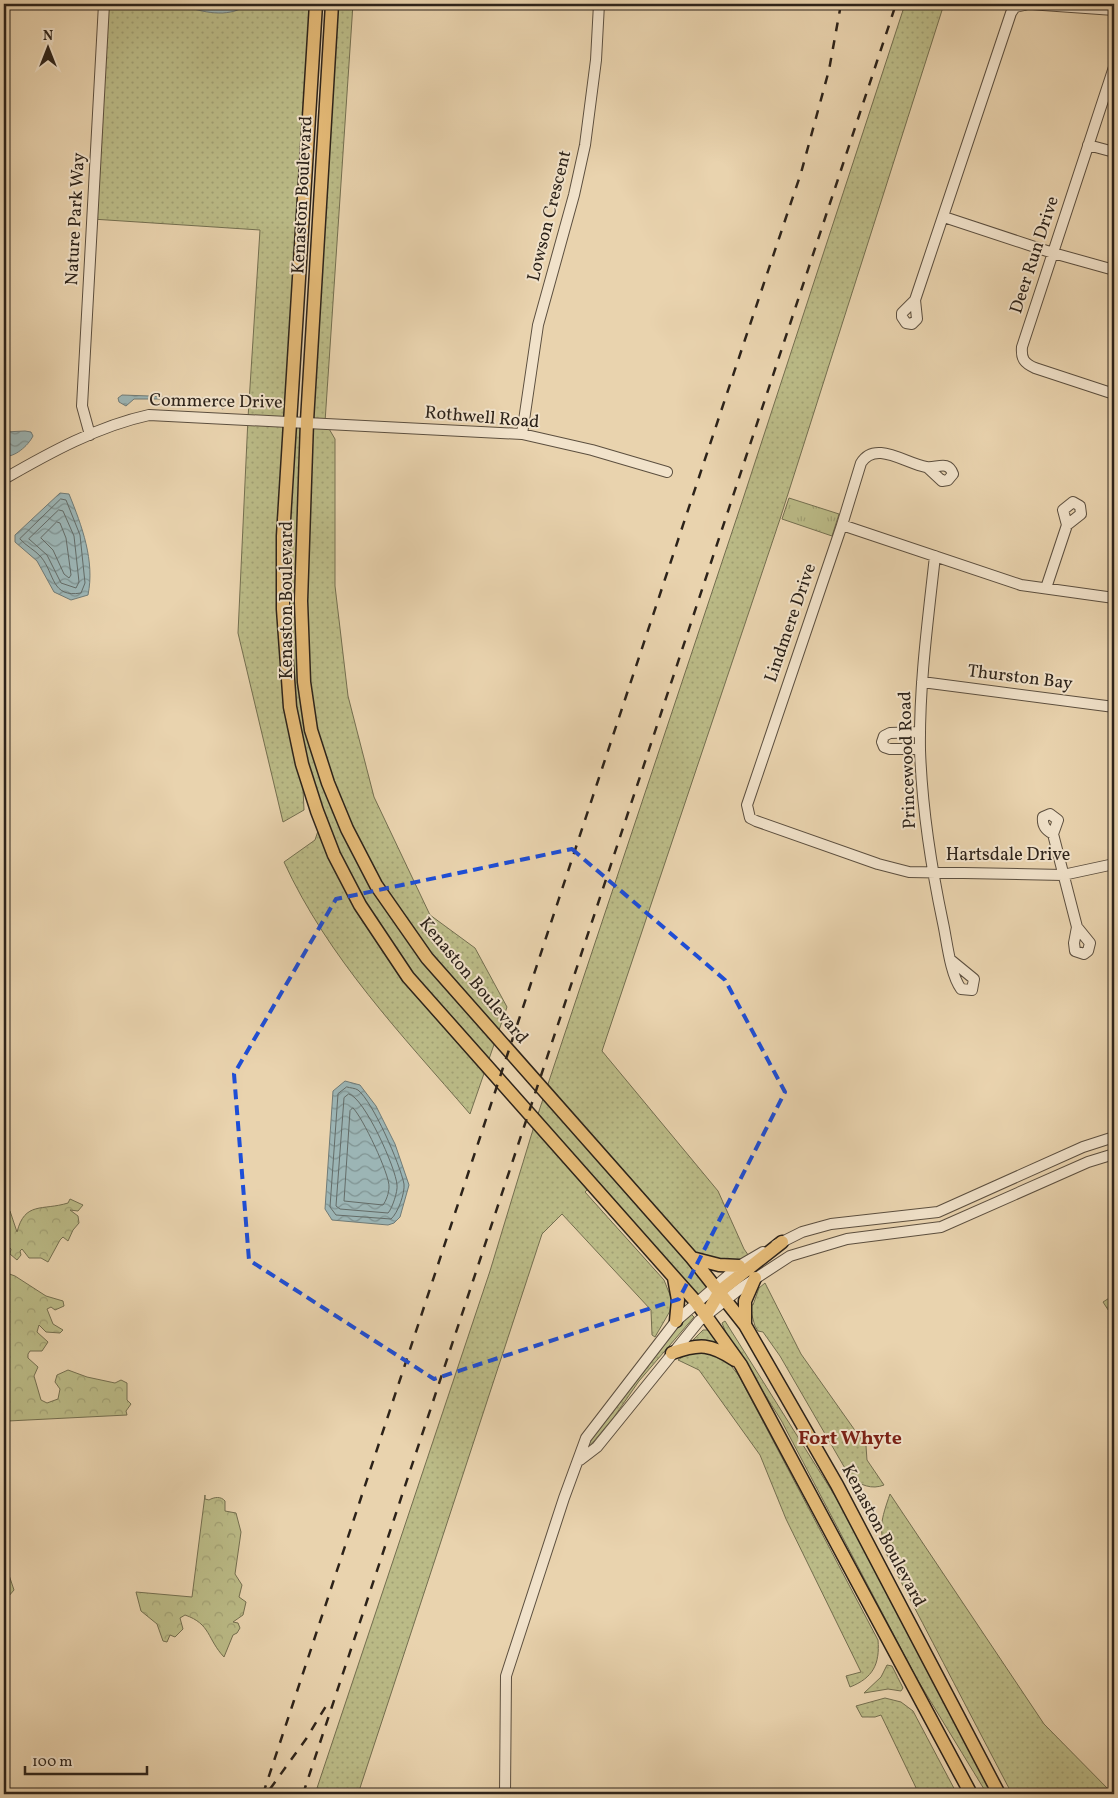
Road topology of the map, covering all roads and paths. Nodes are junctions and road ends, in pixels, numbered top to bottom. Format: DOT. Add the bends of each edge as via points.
graph roads {
  1 [pos="104,4"];
  2 [pos="316,4"];
  3 [pos="332,4"];
  4 [pos="599,4"];
  5 [pos="1114,10"];
  6 [pos="1114,66"];
  7 [pos="1088,145"];
  8 [pos="1114,152"];
  9 [pos="944,217"];
  10 [pos="1053,253"];
  11 [pos="1114,270"];
  12 [pos="915,300"];
  13 [pos="1114,394"];
  14 [pos="291,420"];
  15 [pos="307,421"];
  16 [pos="522,434"];
  17 [pos="90,435"];
  18 [pos="927,468"];
  19 [pos="666,472"];
  20 [pos="4,479"];
  21 [pos="842,525"];
  22 [pos="1067,525"];
  23 [pos="935,556"];
  24 [pos="1046,588"];
  25 [pos="1114,598"];
  26 [pos="922,682"];
  27 [pos="1114,707"];
  28 [pos="920,732"];
  29 [pos="920,749"];
  30 [pos="1053,834"];
  31 [pos="1114,864"];
  32 [pos="932,871"];
  33 [pos="1064,875"];
  34 [pos="1076,927"];
  35 [pos="952,961"];
  36 [pos="1114,1137"];
  37 [pos="1114,1154"];
  38 [pos="782,1242"];
  39 [pos="692,1258"];
  40 [pos="738,1266"];
  41 [pos="674,1278"];
  42 [pos="755,1278"];
  43 [pos="720,1292"];
  44 [pos="696,1302"];
  45 [pos="706,1315"];
  46 [pos="676,1321"];
  47 [pos="745,1325"];
  48 [pos="672,1353"];
  49 [pos="741,1365"];
  50 [pos="580,1460"];
  51 [pos="504,1794"];
  52 [pos="970,1794"];
  53 [pos="999,1794"];
  1 -- 17 [label="street, Nature Park Way" via="82,406"];
  2 -- 14 [label="main road, Kenaston Boulevard"];
  3 -- 15 [label="main road, Kenaston Boulevard"];
  4 -- 16 [label="street, Lowson Crescent" via="596,60 585,145 538,325"];
  5 -- 9 [label="street" via="1029,4 1011,12"];
  6 -- 7 [label="street, Deer Run Drive"];
  7 -- 8 [label="street"];
  7 -- 10 [label="street, Deer Run Drive"];
  9 -- 10 [label="street"];
  9 -- 12 [label="street"];
  10 -- 11 [label="street"];
  10 -- 13 [label="street, Deer Run Drive" via="1022,347 1023,360 1034,368"];
  14 -- 15 [label="street, Rothwell Road"];
  14 -- 17 [label="street, Commerce Drive" via="149,415 119,421"];
  14 -- 41 [label="main road, Kenaston Boulevard" via="283,536 290,707 302,764 334,854 360,905 408,977"];
  15 -- 16 [label="street, Rothwell Road"];
  15 -- 39 [label="main road, Kenaston Boulevard" via="301,601 304,682 311,730 347,829 376,885 427,958"];
  16 -- 19 [label="street, Rothwell Road"];
  17 -- 20 [label="street, Commerce Drive"];
  18 -- 21 [label="street" via="876,451 867,454 861,463"];
  21 -- 23 [label="street"];
  21 -- 32 [label="street, Lindmere Drive" via="746,812 756,821 893,869"];
  22 -- 24 [label="street"];
  23 -- 24 [label="street" via="1021,585"];
  23 -- 26 [label="street, Princewood Road"];
  24 -- 25 [label="street"];
  26 -- 27 [label="street, Thurston Bay"];
  26 -- 28 [label="street, Princewood Road"];
  28 -- 29 [label="street, Princewood Road"];
  28 -- 29 [label="street" via="890,733 882,742 890,749"];
  29 -- 32 [label="street, Princewood Road"];
  30 -- 33 [label="street"];
  31 -- 33 [label="street, Hartsdale Drive"];
  32 -- 33 [label="street, Hartsdale Drive"];
  32 -- 35 [label="street, Princewood Road"];
  33 -- 34 [label="street"];
  36 -- 38 [label="street" via="1083,1147 938,1212 831,1224"];
  37 -- 42 [label="street" via="1088,1162 942,1227 825,1244 790,1256"];
  38 -- 40 [label="street"];
  38 -- 43 [label="main road"];
  39 -- 40 [label="main road"];
  39 -- 43 [label="main road, Kenaston Boulevard"];
  40 -- 43 [label="street"];
  41 -- 44 [label="main road, Kenaston Boulevard"];
  41 -- 46 [label="main road" via="678,1300"];
  42 -- 43 [label="street"];
  42 -- 47 [label="main road" via="745,1301"];
  43 -- 44 [label="street"];
  43 -- 45 [label="main road"];
  43 -- 47 [label="main road, Kenaston Boulevard"];
  44 -- 45 [label="main road, Kenaston Boulevard"];
  44 -- 46 [label="street"];
  45 -- 48 [label="street"];
  45 -- 49 [label="main road, Kenaston Boulevard"];
  46 -- 50 [label="street" via="586,1438"];
  47 -- 53 [label="main road, Kenaston Boulevard" via="837,1485"];
  48 -- 49 [label="main road" via="704,1346 714,1348"];
  48 -- 50 [label="street" via="597,1447"];
  49 -- 52 [label="main road, Kenaston Boulevard"];
  50 -- 51 [label="street" via="564,1498 506,1676"];
}
